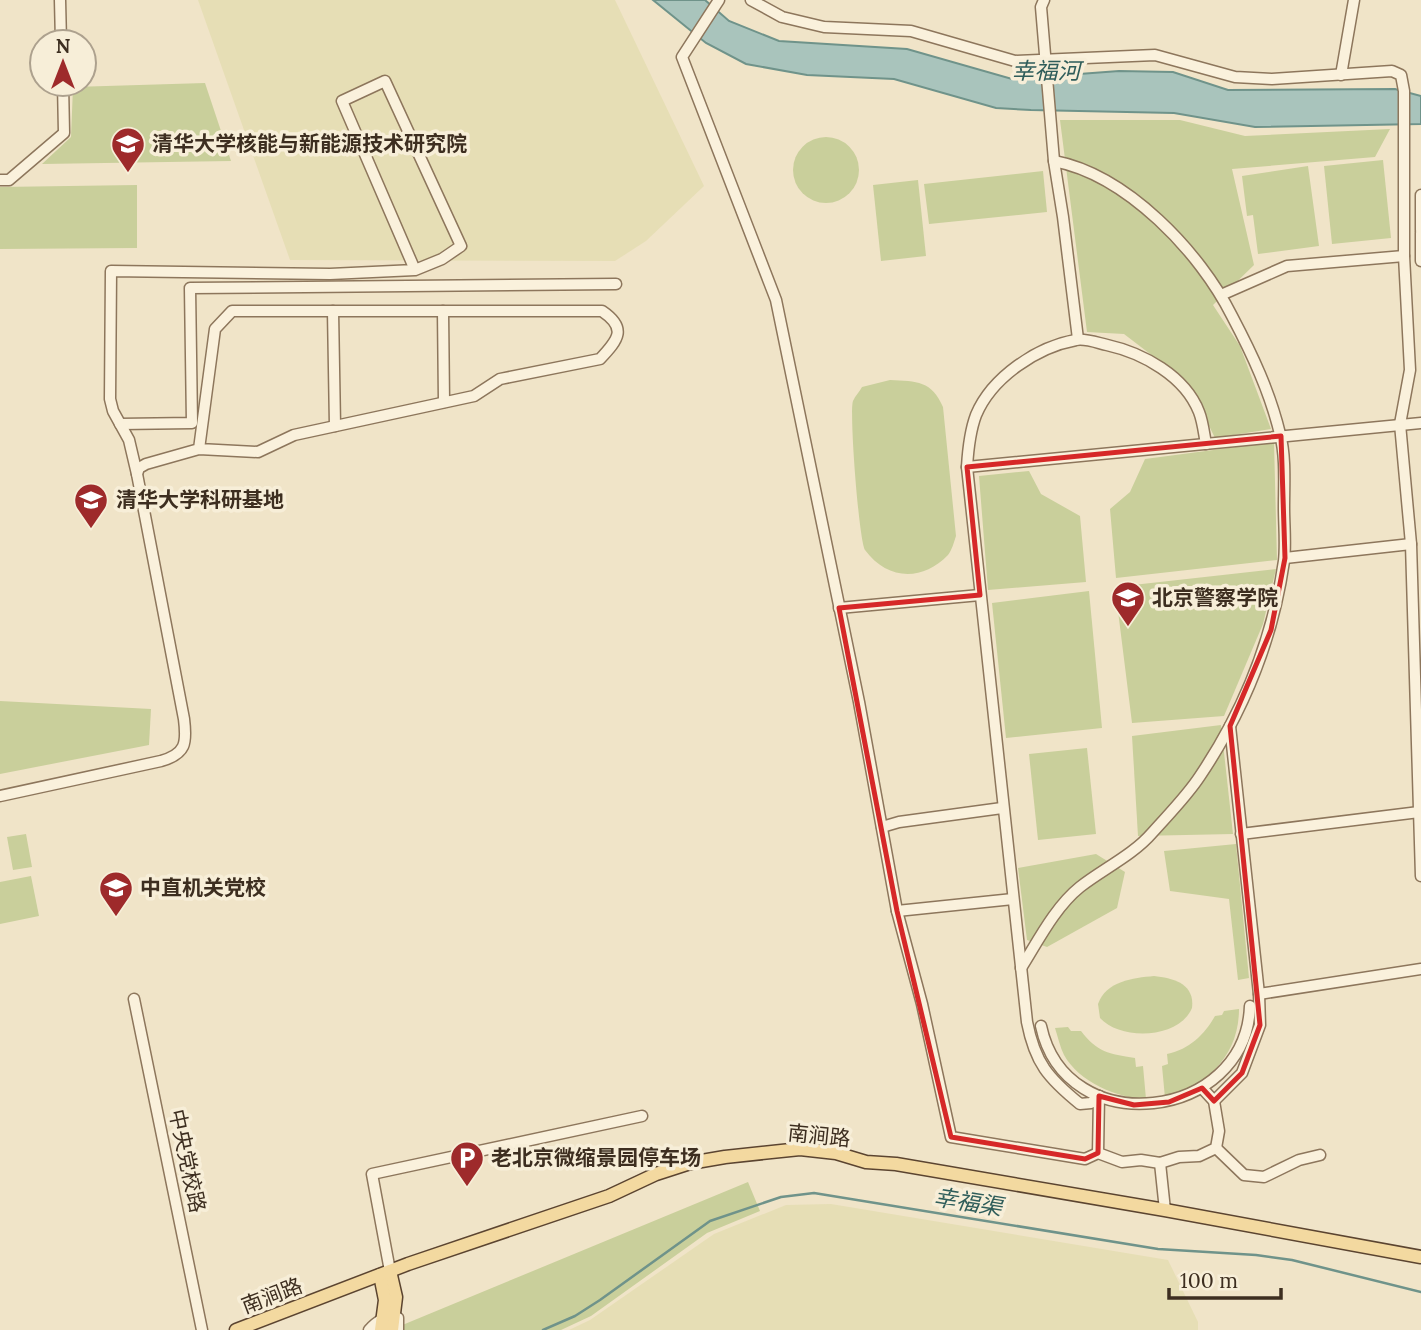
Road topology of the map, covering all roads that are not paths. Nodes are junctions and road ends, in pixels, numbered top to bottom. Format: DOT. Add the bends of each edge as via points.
graph roads {
  1 [pos="60,0"];
  2 [pos="719,0"];
  3 [pos="751,0"];
  4 [pos="1044,0"];
  5 [pos="1354,0"];
  6 [pos="61,28"];
  7 [pos="1046,65"];
  8 [pos="1341,75"];
  9 [pos="63,98"];
  10 [pos="1054,161"];
  11 [pos="0,180"];
  12 [pos="1421,195"];
  13 [pos="1421,232"];
  14 [pos="1404,256"];
  15 [pos="1421,261"];
  16 [pos="415,270"];
  17 [pos="616,284"];
  18 [pos="1221,295"];
  19 [pos="333,311"];
  20 [pos="443,311"];
  21 [pos="1078,339"];
  22 [pos="444,402"];
  23 [pos="1421,423"];
  24 [pos="120,424"];
  25 [pos="1400,424"];
  26 [pos="335,426"];
  27 [pos="1281,436"];
  28 [pos="1206,444"];
  29 [pos="199,449"];
  30 [pos="967,467"];
  31 [pos="137,474"];
  32 [pos="1411,544"];
  33 [pos="1284,558"];
  34 [pos="980,595"];
  35 [pos="839,608"];
  36 [pos="1230,726"];
  37 [pos="0,796"];
  38 [pos="1002,808"];
  39 [pos="1419,813"];
  40 [pos="882,827"];
  41 [pos="1241,834"];
  42 [pos="1421,876"];
  43 [pos="1013,899"];
  44 [pos="897,911"];
  45 [pos="1021,968"];
  46 [pos="1421,969"];
  47 [pos="1259,994"];
  48 [pos="134,999"];
  49 [pos="1250,1006"];
  50 [pos="1041,1026"];
  51 [pos="1202,1088"];
  52 [pos="1098,1096"];
  53 [pos="1214,1101"];
  54 [pos="642,1116"];
  55 [pos="1216,1148"];
  56 [pos="1098,1153"];
  57 [pos="1320,1155"];
  58 [pos="1160,1163"];
  59 [pos="1165,1210"];
  60 [pos="1421,1257"];
  61 [pos="385,1273"];
  62 [pos="384,1322"];
  63 [pos="202,1330"];
  64 [pos="236,1330"];
  65 [pos="369,1330"];
  66 [pos="392,1330"];
  67 [pos="398,1330"];
  1 -- 6 [label="street"];
  2 -- 35 [label="street" via="682,57 776,300"];
  3 -- 7 [label="street" via="782,18 824,27 911,31 1015,61"];
  4 -- 7 [label="street"];
  5 -- 8 [label="street"];
  7 -- 8 [label="street" via="1155,55 1235,77"];
  7 -- 10 [label="street"];
  8 -- 14 [label="street" via="1392,71 1401,75"];
  9 -- 11 [label="street" via="64,133 9,180"];
  10 -- 18 [label="street" via="1100,178 1133,200 1176,235"];
  10 -- 21 [label="street"];
  12 -- 13 [label="street"];
  13 -- 15 [label="street"];
  14 -- 18 [label="street" via="1287,266"];
  14 -- 25 [label="street" via="1410,370"];
  16 -- 16 [label="street" via="461,246 385,81 342,102"];
  16 -- 24 [label="street" via="330,274 111,271 110,399"];
  17 -- 24 [label="street" via="190,288 192,423"];
  18 -- 27 [label="street" via="1264,380"];
  19 -- 20 [label="street"];
  19 -- 26 [label="street"];
  19 -- 29 [label="street" via="232,311 215,329"];
  20 -- 22 [label="street"];
  20 -- 22 [label="street" via="602,311 616,320 618,328 600,359 500,379 474,396"];
  21 -- 28 [label="street" via="1126,349 1180,384 1199,413"];
  21 -- 30 [label="street" via="1033,357 1001,380 976,415"];
  22 -- 26 [label="street"];
  23 -- 25 [label="street"];
  24 -- 31 [label="street"];
  25 -- 27 [label="street"];
  25 -- 32 [label="street"];
  26 -- 29 [label="street" via="294,435 258,452"];
  27 -- 28 [label="street"];
  27 -- 33 [label="street"];
  28 -- 30 [label="street"];
  29 -- 31 [label="street" via="146,464"];
  30 -- 34 [label="street"];
  31 -- 37 [label="street" via="185,744 178,754 161,761"];
  32 -- 33 [label="street"];
  32 -- 39 [label="street"];
  33 -- 36 [label="street" via="1271,630"];
  34 -- 35 [label="street"];
  34 -- 38 [label="street"];
  35 -- 40 [label="street"];
  36 -- 41 [label="street"];
  36 -- 45 [label="street" via="1199,778 1149,837 1077,889"];
  38 -- 40 [label="street"];
  38 -- 43 [label="street"];
  39 -- 41 [label="street"];
  39 -- 42 [label="street"];
  40 -- 44 [label="street"];
  41 -- 47 [label="street"];
  43 -- 44 [label="street"];
  43 -- 45 [label="street"];
  44 -- 56 [label="street" via="951,1137 1085,1159"];
  45 -- 52 [label="street" via="1031,1045 1040,1063 1080,1104 1091,1103"];
  46 -- 47 [label="street"];
  47 -- 53 [label="street" via="1260,1025 1242,1073"];
  48 -- 63 [label="street, 中央党校路"];
  49 -- 51 [label="street" via="1246,1031 1229,1063"];
  50 -- 52 [label="street" via="1047,1049 1068,1077"];
  51 -- 52 [label="street" via="1170,1102 1133,1105"];
  51 -- 53 [label="street"];
  52 -- 56 [label="street"];
  53 -- 55 [label="street" via="1219,1131"];
  54 -- 61 [label="street" via="372,1174"];
  55 -- 57 [label="street" via="1244,1175 1264,1177"];
  55 -- 58 [label="street"];
  56 -- 58 [label="street" via="1122,1162"];
  58 -- 59 [label="street"];
  59 -- 60 [label="main road, 南涧路"];
  59 -- 61 [label="main road, 南涧路" via="836,1153 780,1150 690,1163 609,1196"];
  61 -- 62 [label="main road"];
  61 -- 64 [label="main road, 南涧路"];
  62 -- 65 [label="street"];
  62 -- 66 [label="main road"];
  62 -- 67 [label="street" via="398,1318"];
}
